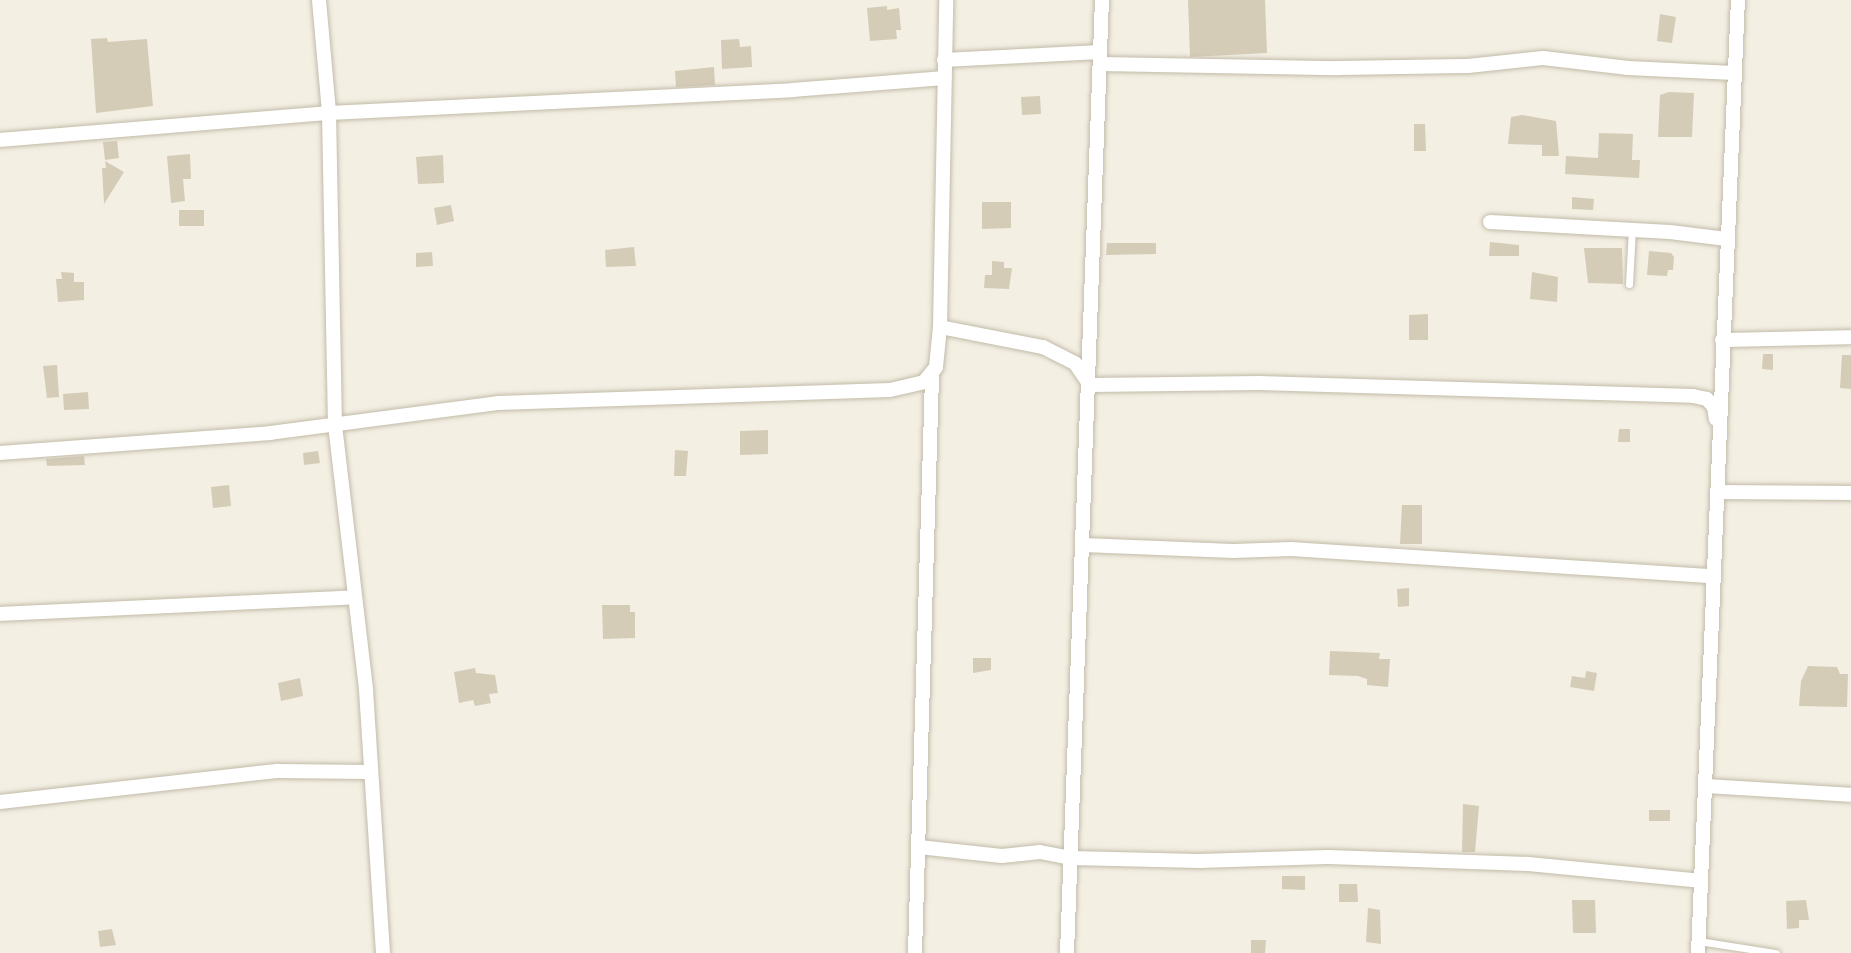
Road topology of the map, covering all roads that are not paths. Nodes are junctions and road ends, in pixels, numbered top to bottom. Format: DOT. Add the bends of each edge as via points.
graph roads {
  1 [pos="320,0"];
  2 [pos="946,0"];
  3 [pos="1101,0"];
  4 [pos="1738,0"];
  5 [pos="1100,58"];
  6 [pos="944,60"];
  7 [pos="1734,73"];
  8 [pos="945,78"];
  9 [pos="329,113"];
  10 [pos="0,140"];
  11 [pos="1490,222"];
  12 [pos="1632,229"];
  13 [pos="1727,239"];
  14 [pos="1629,284"];
  15 [pos="940,327"];
  16 [pos="1851,337"];
  17 [pos="1722,340"];
  18 [pos="932,376"];
  19 [pos="1090,385"];
  20 [pos="335,425"];
  21 [pos="1719,443"];
  22 [pos="0,453"];
  23 [pos="1719,492"];
  24 [pos="1851,493"];
  25 [pos="1083,544"];
  26 [pos="1712,576"];
  27 [pos="355,597"];
  28 [pos="0,614"];
  29 [pos="371,772"];
  30 [pos="1705,786"];
  31 [pos="1851,795"];
  32 [pos="0,801"];
  33 [pos="919,847"];
  34 [pos="1070,858"];
  35 [pos="1700,881"];
  36 [pos="1698,947"];
  37 [pos="383,953"];
  38 [pos="915,953"];
  39 [pos="1067,953"];
  40 [pos="1776,953"];
  1 -- 9 [label="street"];
  2 -- 6 [label="street"];
  3 -- 5 [label="street"];
  4 -- 7 [label="street"];
  5 -- 6 [label="street"];
  5 -- 7 [label="street" via="1338,68 1468,66 1543,58 1628,68"];
  5 -- 19 [label="street"];
  6 -- 8 [label="street"];
  7 -- 13 [label="street"];
  8 -- 9 [label="street" via="792,90"];
  8 -- 15 [label="street"];
  9 -- 10 [label="street"];
  9 -- 20 [label="street"];
  11 -- 12 [label="street"];
  12 -- 13 [label="street"];
  12 -- 14 [label="lane"];
  13 -- 17 [label="street"];
  15 -- 18 [label="street"];
  15 -- 19 [label="street" via="1043,346 1075,363"];
  16 -- 17 [label="street"];
  17 -- 21 [label="street"];
  18 -- 20 [label="street" via="918,385 890,390 498,403"];
  18 -- 33 [label="street"];
  19 -- 21 [label="street" via="1258,383 1693,396 1707,399 1714,407"];
  19 -- 25 [label="street"];
  20 -- 22 [label="street"];
  20 -- 27 [label="street"];
  21 -- 23 [label="street"];
  23 -- 24 [label="street"];
  23 -- 26 [label="street"];
  25 -- 26 [label="street" via="1233,551 1291,549"];
  25 -- 34 [label="street"];
  26 -- 30 [label="street" via="1715,613"];
  27 -- 28 [label="street"];
  27 -- 29 [label="street"];
  29 -- 32 [label="street" via="278,771"];
  29 -- 37 [label="street"];
  30 -- 31 [label="street"];
  30 -- 35 [label="street"];
  33 -- 34 [label="street" via="1002,856 1040,852"];
  33 -- 38 [label="street"];
  34 -- 35 [label="street" via="1199,861 1328,857 1528,864"];
  34 -- 39 [label="street"];
  35 -- 36 [label="street"];
  36 -- 40 [label="lane"];
}
